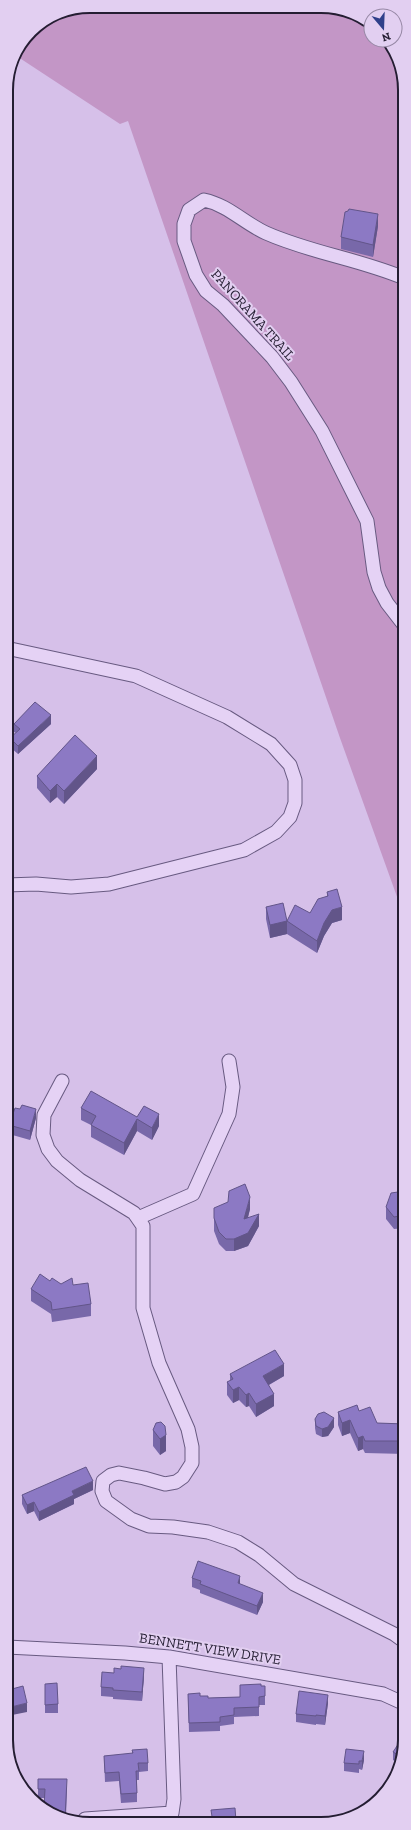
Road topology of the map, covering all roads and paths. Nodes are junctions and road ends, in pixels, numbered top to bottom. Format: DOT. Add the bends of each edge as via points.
graph roads {
  1 [pos="398,276"];
  2 [pos="398,617"];
  3 [pos="13,650"];
  4 [pos="13,885"];
  5 [pos="229,1061"];
  6 [pos="62,1081"];
  7 [pos="138,1218"];
  8 [pos="398,1637"];
  9 [pos="13,1647"];
  10 [pos="169,1657"];
  11 [pos="398,1701"];
  12 [pos="114,1817"];
  1 -- 2 [label="street, PANORAMA TRAIL" via="264,232 217,203 204,200 189,210 184,224 184,241 189,258 206,291 223,305 272,357 322,431 367,521 374,572 379,588"];
  3 -- 4 [label="street" via="136,676 227,717 271,744 290,765 295,780 295,803 290,817 276,832 244,850 109,884 71,887"];
  5 -- 7 [label="street" via="232,1087 229,1114 193,1194"];
  6 -- 7 [label="street" via="44,1115 42,1135 48,1149 57,1161 80,1180 134,1212"];
  7 -- 8 [label="street" via="143,1226 143,1308 159,1363 188,1429 192,1463 183,1477 176,1482 165,1484 119,1473 111,1475 103,1481 102,1491 106,1500 131,1519 149,1526 208,1532 238,1542 259,1555 294,1584"];
  9 -- 10 [label="street, BENNETT VIEW DRIVE"];
  10 -- 11 [label="street, BENNETT VIEW DRIVE" via="383,1694"];
  10 -- 12 [label="street" via="174,1799 172,1813"];
}
